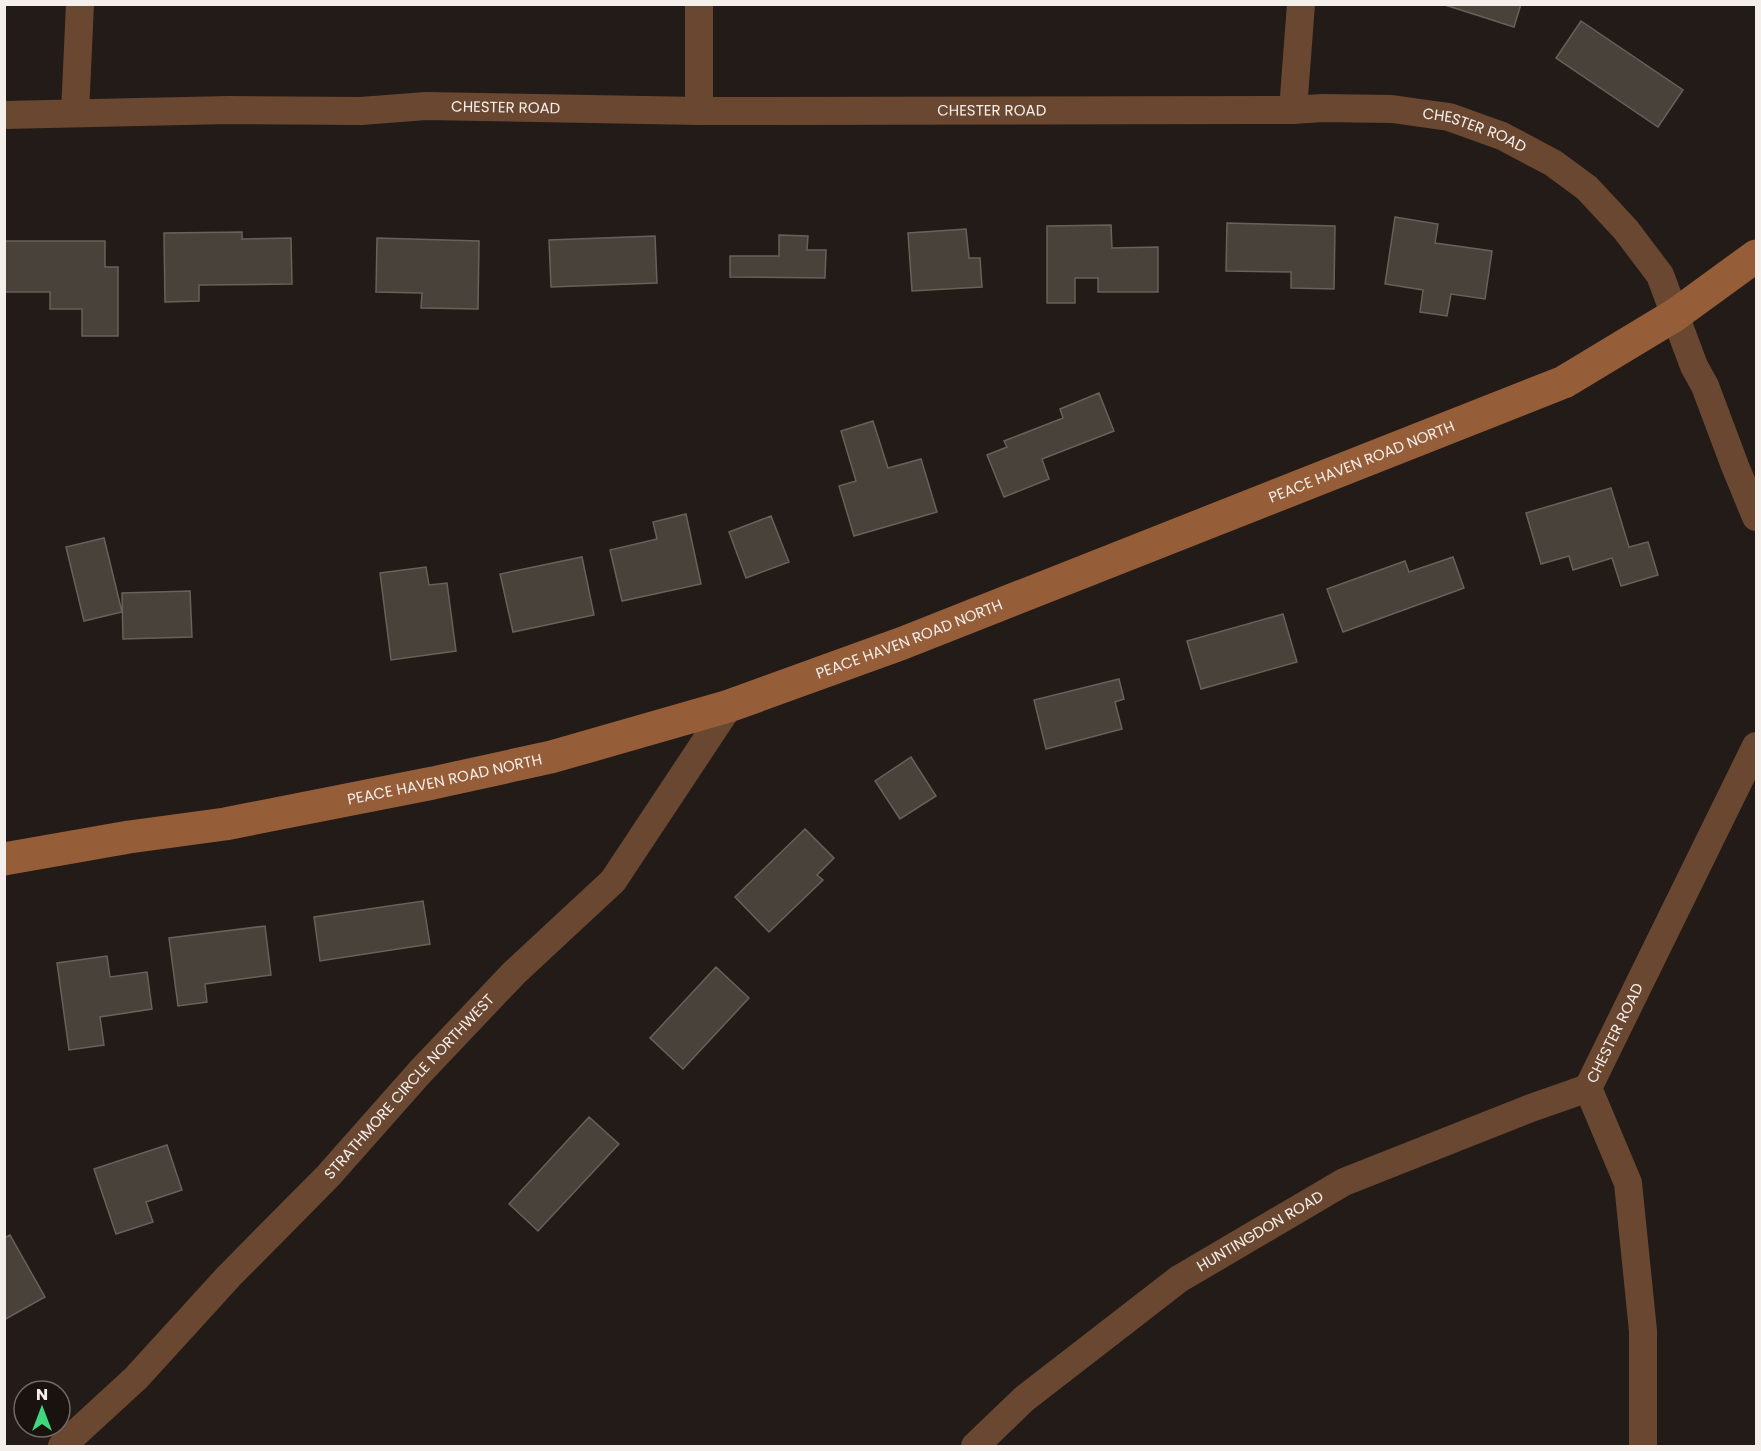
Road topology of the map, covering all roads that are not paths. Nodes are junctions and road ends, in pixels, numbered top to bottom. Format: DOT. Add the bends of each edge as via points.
graph roads {
  1 [pos="80,4"];
  2 [pos="699,4"];
  3 [pos="1300,4"];
  4 [pos="1293,110"];
  5 [pos="699,111"];
  6 [pos="75,113"];
  7 [pos="4,115"];
  8 [pos="1756,256"];
  9 [pos="1675,315"];
  10 [pos="1756,517"];
  11 [pos="729,706"];
  12 [pos="1756,746"];
  13 [pos="4,859"];
  14 [pos="1588,1088"];
  15 [pos="62,1446"];
  16 [pos="975,1446"];
  17 [pos="1642,1446"];
  1 -- 6 [label="street"];
  2 -- 5 [label="street"];
  3 -- 4 [label="street"];
  4 -- 5 [label="street, CHESTER ROAD"];
  4 -- 9 [label="street, CHESTER ROAD" via="1392,109 1449,117 1502,136 1553,163 1587,188 1626,230 1660,275"];
  5 -- 6 [label="street, CHESTER ROAD" via="426,106 361,111"];
  6 -- 7 [label="street, CHESTER ROAD"];
  8 -- 9 [label="main road, PEACE HAVEN ROAD NORTH"];
  9 -- 10 [label="street, CHESTER ROAD"];
  9 -- 11 [label="main road, PEACE HAVEN ROAD NORTH" via="1563,382 903,643"];
  11 -- 13 [label="main road, PEACE HAVEN ROAD NORTH" via="550,757 433,783 225,824"];
  11 -- 15 [label="street, STRATHMORE CIRCLE NORTHWEST" via="613,881 514,973 328,1176 228,1275 136,1378"];
  12 -- 14 [label="street, CHESTER ROAD"];
  14 -- 16 [label="street, HUNTINGDON ROAD" via="1344,1182 1323,1194 1179,1279 1024,1399"];
  14 -- 17 [label="street, CHESTER ROAD" via="1628,1183 1643,1331"];
}
